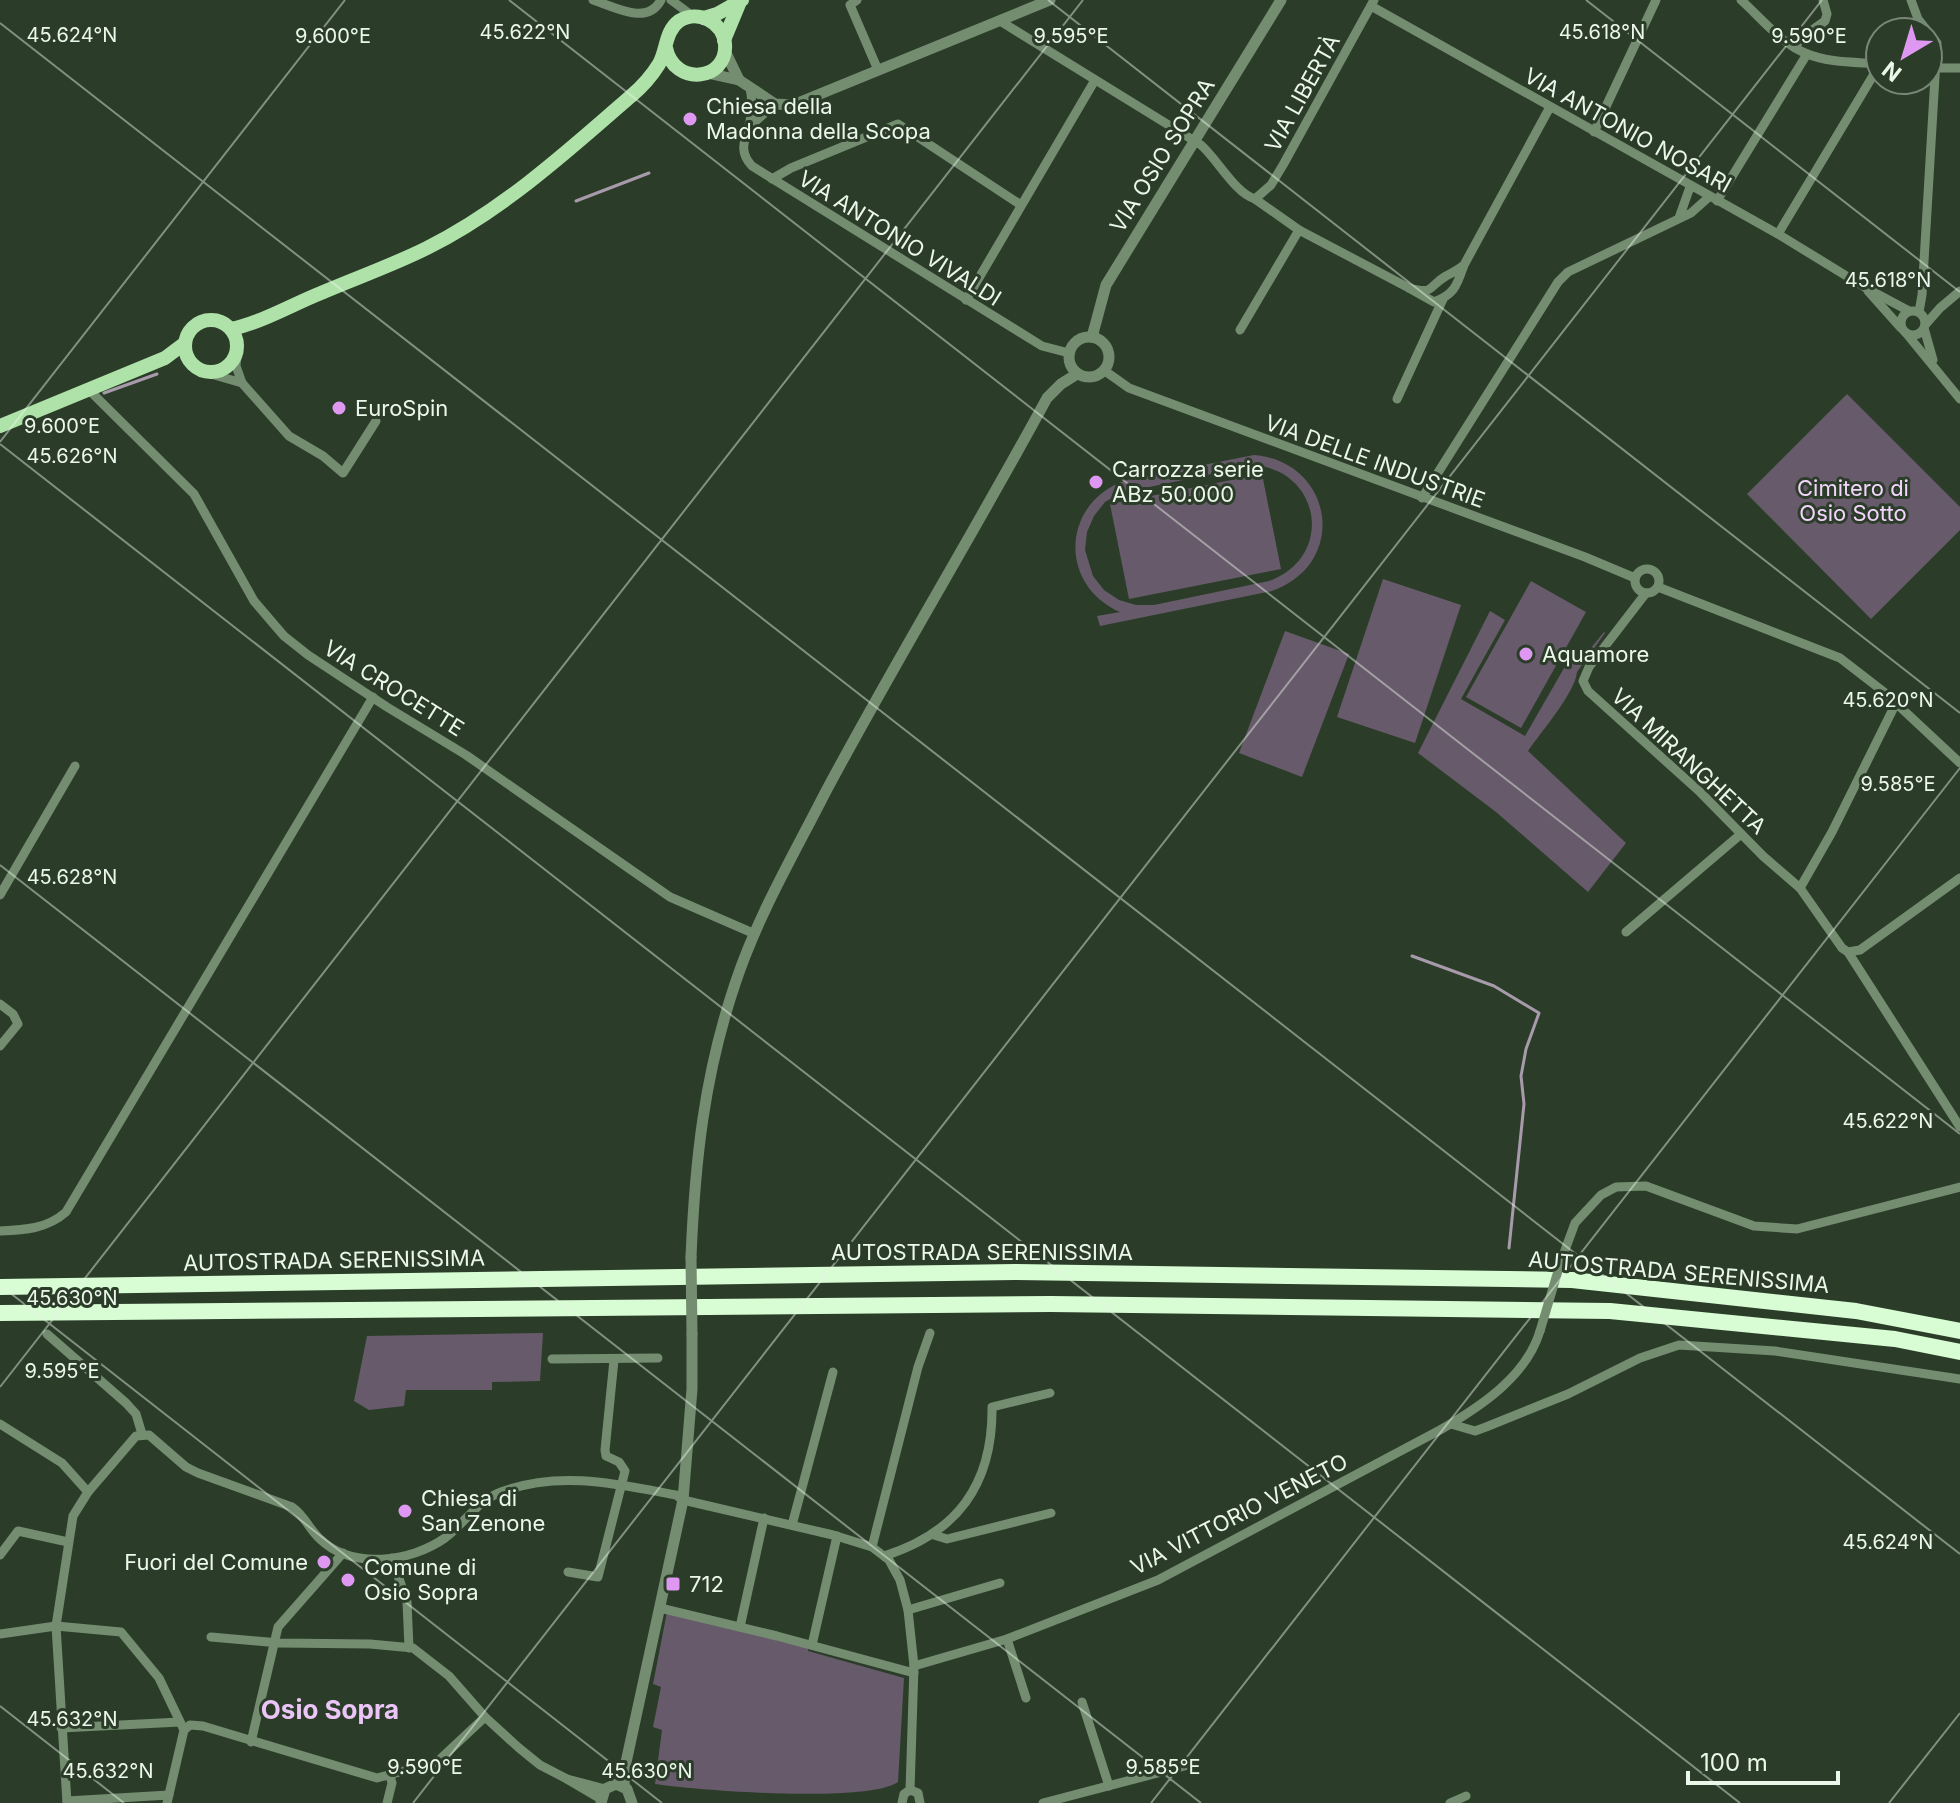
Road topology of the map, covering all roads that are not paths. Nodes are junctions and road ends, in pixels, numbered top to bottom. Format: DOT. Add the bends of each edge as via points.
graph roads {
  1 [pos="593,0"];
  2 [pos="661,0"];
  3 [pos="671,0"];
  4 [pos="857,0"];
  5 [pos="1050,0"];
  6 [pos="1281,0"];
  7 [pos="1656,0"];
  8 [pos="1741,0"];
  9 [pos="1823,0"];
  10 [pos="740,2"];
  11 [pos="1372,3"];
  12 [pos="699,17"];
  13 [pos="1000,21"];
  14 [pos="724,45"];
  15 [pos="666,48"];
  16 [pos="1795,48"];
  17 [pos="1807,54"];
  18 [pos="1864,63"];
  19 [pos="878,70"];
  20 [pos="683,72"];
  21 [pos="707,73"];
  22 [pos="739,80"];
  23 [pos="1095,80"];
  24 [pos="648,81"];
  25 [pos="750,88"];
  26 [pos="1864,91"];
  27 [pos="1930,96"];
  28 [pos="775,104"];
  29 [pos="1550,107"];
  30 [pos="748,128"];
  31 [pos="1594,132"];
  32 [pos="1194,142"];
  33 [pos="772,179"];
  34 [pos="1690,187"];
  35 [pos="1255,199"];
  36 [pos="1713,199"];
  37 [pos="1021,205"];
  38 [pos="1679,218"];
  39 [pos="1299,230"];
  40 [pos="1778,234"];
  41 [pos="1464,265"];
  42 [pos="1409,288"];
  43 [pos="1866,288"];
  44 [pos="1960,291"];
  45 [pos="1443,299"];
  46 [pos="966,300"];
  47 [pos="1940,308"];
  48 [pos="1916,312"];
  49 [pos="254,324"];
  50 [pos="1924,326"];
  51 [pos="231,329"];
  52 [pos="1240,330"];
  53 [pos="1904,331"];
  54 [pos="1092,337"];
  55 [pos="185,343"];
  56 [pos="237,349"];
  57 [pos="1069,353"];
  58 [pos="165,358"];
  59 [pos="190,362"];
  60 [pos="1934,364"];
  61 [pos="1105,371"];
  62 [pos="204,372"];
  63 [pos="1077,374"];
  64 [pos="242,383"];
  65 [pos="89,390"];
  66 [pos="1397,399"];
  67 [pos="1960,399"];
  68 [pos="376,421"];
  69 [pos="0,426"];
  70 [pos="1422,498"];
  71 [pos="1635,578"];
  72 [pos="1658,587"];
  73 [pos="1646,593"];
  74 [pos="373,697"];
  75 [pos="1896,703"];
  76 [pos="1960,763"];
  77 [pos="75,766"];
  78 [pos="1741,834"];
  79 [pos="1960,878"];
  80 [pos="1800,888"];
  81 [pos="0,895"];
  82 [pos="1626,932"];
  83 [pos="755,934"];
  84 [pos="1845,950"];
  85 [pos="0,1004"];
  86 [pos="0,1046"];
  87 [pos="1960,1127"];
  88 [pos="1960,1187"];
  89 [pos="0,1231"];
  90 [pos="0,1287"];
  91 [pos="0,1313"];
  92 [pos="1960,1331"];
  93 [pos="930,1333"];
  94 [pos="47,1334"];
  95 [pos="1960,1352"];
  96 [pos="658,1358"];
  97 [pos="552,1359"];
  98 [pos="614,1360"];
  99 [pos="833,1372"];
  100 [pos="1960,1379"];
  101 [pos="1050,1393"];
  102 [pos="0,1424"];
  103 [pos="1451,1424"];
  104 [pos="142,1434"];
  105 [pos="621,1485"];
  106 [pos="88,1492"];
  107 [pos="683,1500"];
  108 [pos="1051,1513"];
  109 [pos="764,1518"];
  110 [pos="792,1525"];
  111 [pos="934,1535"];
  112 [pos="837,1536"];
  113 [pos="68,1542"];
  114 [pos="872,1547"];
  115 [pos="343,1553"];
  116 [pos="0,1555"];
  117 [pos="884,1556"];
  118 [pos="392,1558"];
  119 [pos="568,1572"];
  120 [pos="1000,1583"];
  121 [pos="660,1608"];
  122 [pos="908,1610"];
  123 [pos="56,1626"];
  124 [pos="740,1627"];
  125 [pos="0,1634"];
  126 [pos="211,1637"];
  127 [pos="1007,1639"];
  128 [pos="274,1642"];
  129 [pos="812,1645"];
  130 [pos="409,1648"];
  131 [pos="914,1670"];
  132 [pos="1026,1698"];
  133 [pos="1082,1702"];
  134 [pos="485,1717"];
  135 [pos="182,1726"];
  136 [pos="61,1728"];
  137 [pos="251,1742"];
  138 [pos="1192,1764"];
  139 [pos="390,1776"];
  140 [pos="1109,1786"];
  141 [pos="910,1790"];
  142 [pos="609,1792"];
  143 [pos="1466,1796"];
  144 [pos="168,1799"];
  145 [pos="67,1802"];
  146 [pos="387,1803"];
  147 [pos="632,1803"];
  148 [pos="902,1803"];
  149 [pos="920,1803"];
  150 [pos="1043,1803"];
  151 [pos="1450,1803"];
  1 -- 2 [label="street" via="639,14 655,9"];
  3 -- 12 [label="street"];
  4 -- 19 [label="street" via="850,5"];
  5 -- 13 [label="street"];
  6 -- 32 [label="street, VIA OSIO SOPRA"];
  7 -- 31 [label="street"];
  8 -- 16 [label="street"];
  9 -- 16 [label="street" via="1827,18"];
  10 -- 12 [label="main road"];
  10 -- 14 [label="main road"];
  11 -- 29 [label="street, VIA ANTONIO NOSARI"];
  11 -- 35 [label="street, VIA LIBERTÀ" via="1283,165"];
  12 -- 14 [label="main road" via="717,26"];
  12 -- 15 [label="main road" via="673,27"];
  13 -- 19 [label="street"];
  13 -- 23 [label="street"];
  14 -- 21 [label="main road" via="717,65"];
  14 -- 22 [label="street"];
  15 -- 20 [label="main road" via="671,63"];
  15 -- 24 [label="main road"];
  16 -- 17 [label="street"];
  17 -- 18 [label="street"];
  17 -- 36 [label="street"];
  19 -- 28 [label="street" via="793,105"];
  20 -- 21 [label="main road"];
  20 -- 24 [label="main road"];
  21 -- 22 [label="street"];
  22 -- 25 [label="street"];
  23 -- 32 [label="street"];
  23 -- 37 [label="street"];
  24 -- 49 [label="main road" via="505,199 446,238"];
  25 -- 28 [label="street"];
  25 -- 30 [label="street, VIA ANTONIO VIVALDI"];
  26 -- 40 [label="street"];
  27 -- 48 [label="street" via="1922,295"];
  28 -- 30 [label="street"];
  29 -- 31 [label="street, VIA ANTONIO NOSARI"];
  29 -- 41 [label="street"];
  30 -- 33 [label="street, VIA ANTONIO VIVALDI" via="742,148 746,160"];
  31 -- 34 [label="street, VIA ANTONIO NOSARI"];
  32 -- 35 [label="street"];
  32 -- 54 [label="street, VIA OSIO SOPRA" via="1106,285"];
  33 -- 37 [label="street" via="898,124"];
  33 -- 46 [label="street, VIA ANTONIO VIVALDI"];
  34 -- 36 [label="street, VIA ANTONIO NOSARI"];
  34 -- 38 [label="street"];
  35 -- 39 [label="street"];
  36 -- 38 [label="street"];
  36 -- 40 [label="street, VIA ANTONIO NOSARI"];
  37 -- 46 [label="street"];
  38 -- 70 [label="street" via="1568,272 1558,282"];
  39 -- 42 [label="street"];
  39 -- 52 [label="street"];
  40 -- 43 [label="street, VIA ANTONIO NOSARI"];
  41 -- 42 [label="street" via="1432,290"];
  41 -- 45 [label="street" via="1456,287"];
  42 -- 45 [label="street" via="1434,302"];
  43 -- 48 [label="street, VIA ANTONIO NOSARI"];
  43 -- 53 [label="street, VIA ANTONIO NOSARI"];
  44 -- 47 [label="street"];
  45 -- 66 [label="street"];
  46 -- 57 [label="street, VIA ANTONIO VIVALDI" via="1042,346"];
  47 -- 48 [label="street"];
  47 -- 50 [label="street"];
  48 -- 50 [label="street"];
  48 -- 53 [label="street" via="1901,318"];
  49 -- 51 [label="main road"];
  49 -- 56 [label="main road"];
  50 -- 53 [label="street" via="1916,335"];
  50 -- 60 [label="street"];
  51 -- 55 [label="main road" via="204,322 193,327"];
  51 -- 56 [label="main road"];
  53 -- 60 [label="street, VIA ANTONIO NOSARI"];
  54 -- 57 [label="street" via="1075,342"];
  54 -- 61 [label="street" via="1104,342 1110,353"];
  55 -- 58 [label="main road"];
  55 -- 59 [label="main road"];
  56 -- 62 [label="main road" via="224,369"];
  56 -- 64 [label="street"];
  57 -- 63 [label="street"];
  58 -- 59 [label="main road"];
  58 -- 65 [label="main road"];
  59 -- 62 [label="main road"];
  60 -- 67 [label="street, VIA ANTONIO NOSARI"];
  61 -- 63 [label="street" via="1095,377"];
  61 -- 70 [label="street, VIA DELLE INDUSTRIE" via="1129,388"];
  62 -- 64 [label="street"];
  63 -- 83 [label="street" via="1047,398 866,716"];
  64 -- 68 [label="street" via="289,436 343,473"];
  65 -- 69 [label="main road"];
  65 -- 74 [label="street, VIA CROCETTE" via="194,494 268,620 308,655"];
  70 -- 71 [label="street, VIA DELLE INDUSTRIE"];
  71 -- 72 [label="street, VIA DELLE INDUSTRIE" via="1642,570 1653,570 1659,576"];
  71 -- 73 [label="street" via="1637,588"];
  72 -- 73 [label="street"];
  72 -- 75 [label="street, VIA DELLE INDUSTRIE" via="1840,658"];
  73 -- 78 [label="street, VIA MIRANGHETTA" via="1583,681 1602,705"];
  74 -- 83 [label="street, VIA CROCETTE" via="670,897"];
  74 -- 89 [label="street" via="66,1212 28,1230"];
  75 -- 76 [label="street, VIA DELLE INDUSTRIE"];
  75 -- 80 [label="street"];
  77 -- 81 [label="street"];
  78 -- 80 [label="street, VIA MIRANGHETTA"];
  78 -- 82 [label="street"];
  79 -- 84 [label="street" via="1860,950"];
  80 -- 84 [label="street, VIA MIRANGHETTA"];
  83 -- 107 [label="street, bridge" via="716,1047 696,1160 690,1431"];
  84 -- 87 [label="street, VIA MIRANGHETTA"];
  85 -- 86 [label="street" via="18,1024"];
  88 -- 103 [label="street, VIA VITTORIO VENETO, bridge" via="1777,1230 1646,1186 1616,1187 1575,1223 1526,1358 1477,1409"];
  90 -- 92 [label="highway, AUTOSTRADA SERENISSIMA" via="1015,1272 1572,1280 1856,1311"];
  91 -- 95 [label="highway, AUTOSTRADA SERENISSIMA" via="1051,1304 1610,1311 1895,1339"];
  93 -- 114 [label="street"];
  94 -- 104 [label="street" via="126,1403"];
  96 -- 98 [label="street"];
  97 -- 98 [label="street"];
  98 -- 105 [label="street" via="605,1450 623,1466"];
  99 -- 110 [label="street"];
  100 -- 103 [label="street" via="1775,1351 1679,1345 1475,1431"];
  101 -- 111 [label="street" via="992,1407 988,1445 972,1495"];
  102 -- 106 [label="street" via="62,1463"];
  103 -- 127 [label="street, VIA VITTORIO VENETO" via="1158,1580"];
  104 -- 106 [label="street"];
  104 -- 115 [label="street" via="198,1473 283,1502 302,1514 320,1539"];
  105 -- 107 [label="street"];
  105 -- 118 [label="street" via="582,1480 526,1484 474,1508 437,1542"];
  105 -- 119 [label="street" via="598,1577"];
  106 -- 113 [label="street" via="73,1516"];
  107 -- 109 [label="street"];
  107 -- 121 [label="street"];
  108 -- 111 [label="street" via="947,1539"];
  109 -- 110 [label="street"];
  109 -- 124 [label="street"];
  110 -- 112 [label="street"];
  111 -- 117 [label="street"];
  112 -- 114 [label="street"];
  112 -- 129 [label="street"];
  113 -- 116 [label="street" via="18,1531"];
  113 -- 123 [label="street"];
  114 -- 117 [label="street"];
  115 -- 118 [label="street"];
  115 -- 128 [label="street" via="284,1618"];
  117 -- 122 [label="street" via="900,1580"];
  118 -- 130 [label="street" via="407,1602"];
  120 -- 122 [label="street"];
  121 -- 124 [label="street"];
  121 -- 142 [label="street" via="625,1767"];
  122 -- 131 [label="street"];
  123 -- 125 [label="street"];
  123 -- 135 [label="street" via="121,1632 159,1678"];
  123 -- 136 [label="street"];
  124 -- 129 [label="street"];
  126 -- 128 [label="street"];
  127 -- 131 [label="street, VIA VITTORIO VENETO"];
  127 -- 132 [label="street"];
  128 -- 130 [label="street"];
  128 -- 137 [label="street"];
  129 -- 131 [label="street"];
  130 -- 134 [label="street" via="449,1676"];
  131 -- 141 [label="street"];
  133 -- 140 [label="street"];
  134 -- 139 [label="street" via="437,1762"];
  134 -- 142 [label="street" via="540,1765"];
  135 -- 136 [label="street"];
  135 -- 137 [label="street" via="203,1726"];
  135 -- 144 [label="street"];
  136 -- 145 [label="street"];
  137 -- 139 [label="street" via="368,1777"];
  138 -- 140 [label="street"];
  139 -- 146 [label="street"];
  140 -- 150 [label="street"];
  141 -- 148 [label="street"];
  141 -- 149 [label="street" via="918,1793"];
  142 -- 147 [label="street" via="630,1792"];
  143 -- 151 [label="street"];
  144 -- 145 [label="street"];
}
